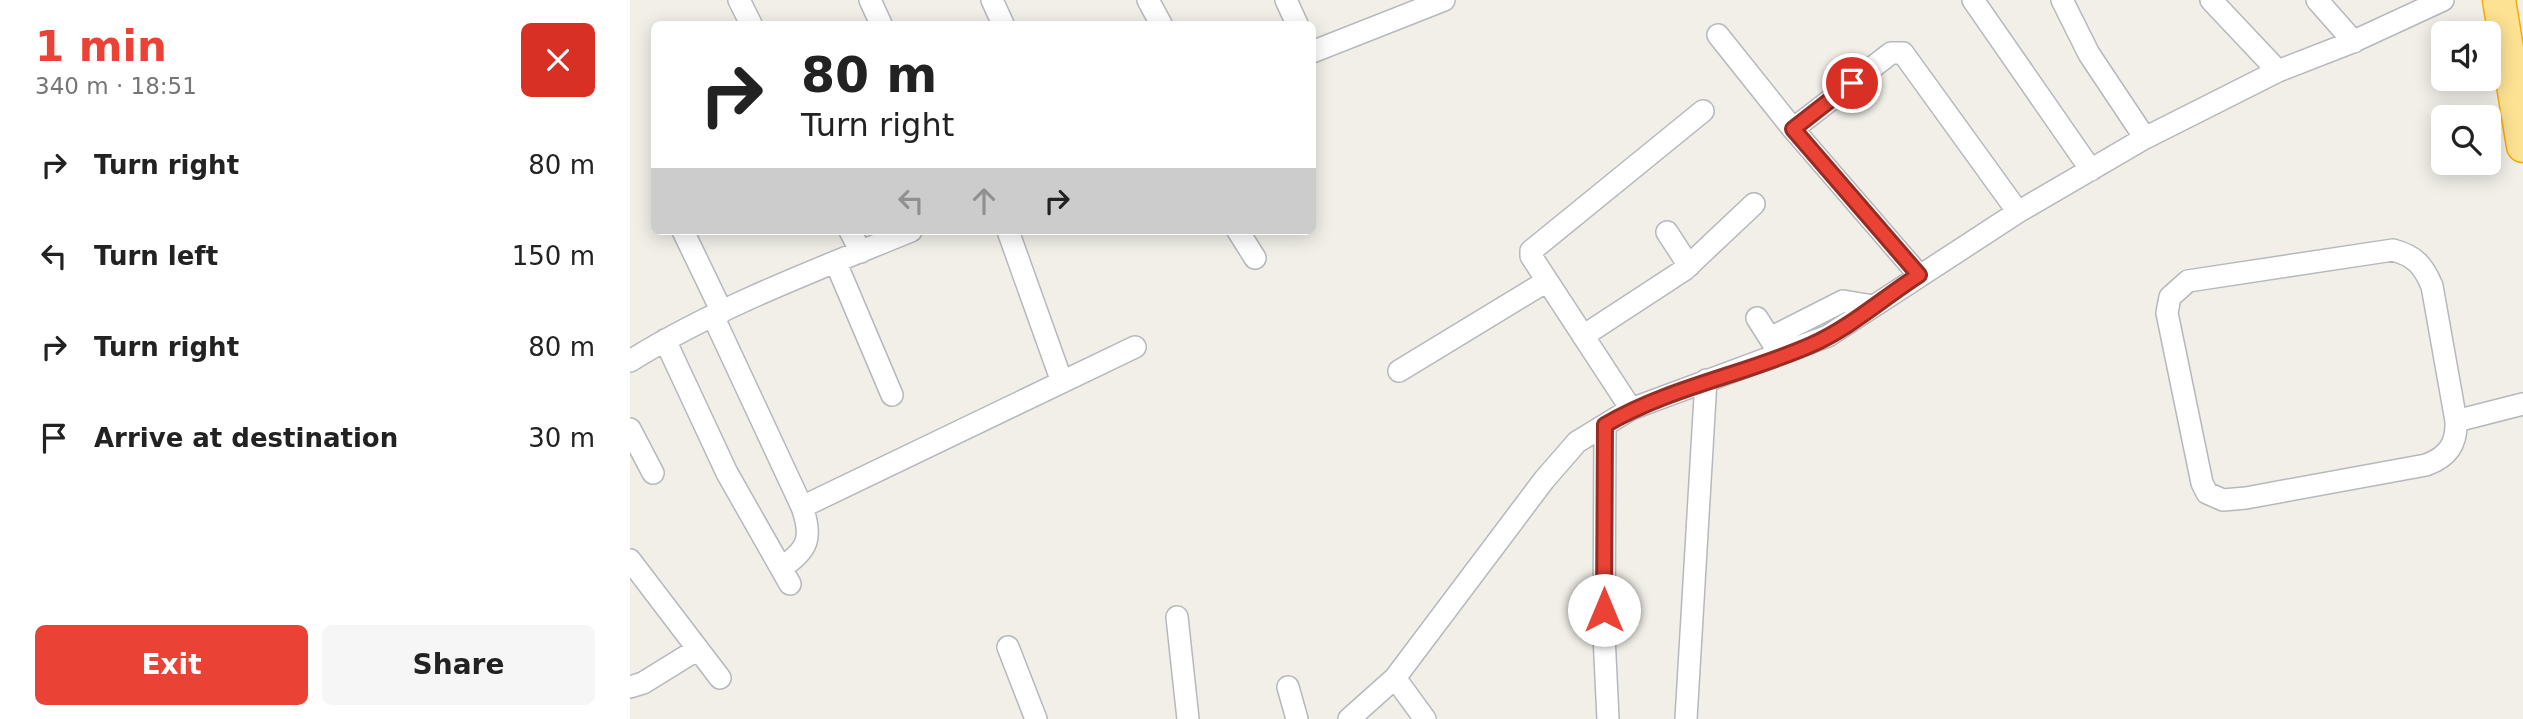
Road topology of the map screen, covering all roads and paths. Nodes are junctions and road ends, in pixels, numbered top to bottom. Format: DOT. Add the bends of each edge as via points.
graph roads {
  1 [pos="739,0"];
  2 [pos="870,0"];
  3 [pos="992,0"];
  4 [pos="1148,0"];
  5 [pos="1286,0"];
  6 [pos="1444,0"];
  7 [pos="1973,0"];
  8 [pos="2062,0"];
  9 [pos="2211,0"];
  10 [pos="2317,0"];
  11 [pos="2443,0"];
  12 [pos="2499,0"];
  13 [pos="750,21"];
  14 [pos="880,21"];
  15 [pos="1002,21"];
  16 [pos="1159,21"];
  17 [pos="1296,21"];
  18 [pos="1718,35"];
  19 [pos="2354,42"];
  20 [pos="1316,50"];
  21 [pos="2278,71"];
  22 [pos="1703,111"];
  23 [pos="1793,129"];
  24 [pos="2145,138"];
  25 [pos="2523,146"];
  26 [pos="2091,170"];
  27 [pos="1754,204"];
  28 [pos="2018,212"];
  29 [pos="1667,232"];
  30 [pos="685,235"];
  31 [pos="852,235"];
  32 [pos="901,235"];
  33 [pos="1009,235"];
  34 [pos="1241,235"];
  35 [pos="861,252"];
  36 [pos="1255,258"];
  37 [pos="836,263"];
  38 [pos="1689,266"];
  39 [pos="1919,275"];
  40 [pos="1548,281"];
  41 [pos="717,314"];
  42 [pos="1757,318"];
  43 [pos="1583,336"];
  44 [pos="665,340"];
  45 [pos="1135,347"];
  46 [pos="1775,347"];
  47 [pos="630,361"];
  48 [pos="1399,371"];
  49 [pos="1706,380"];
  50 [pos="1062,382"];
  51 [pos="892,395"];
  52 [pos="2523,404"];
  53 [pos="1631,409"];
  54 [pos="2456,421"];
  55 [pos="1605,425"];
  56 [pos="630,429"];
  57 [pos="653,473"];
  58 [pos="802,507"];
  59 [pos="630,560"];
  60 [pos="1177,617"];
  61 [pos="1008,648"];
  62 [pos="698,649"];
  63 [pos="720,678"];
  64 [pos="1395,678"];
  65 [pos="630,687"];
  66 [pos="1288,687"];
  67 [pos="1355,717"];
  68 [pos="1036,719"];
  69 [pos="1188,719"];
  70 [pos="1297,719"];
  71 [pos="1425,719"];
  72 [pos="1608,719"];
  73 [pos="1686,719"];
  1 -- 13 [label="street"];
  2 -- 14 [label="street"];
  3 -- 15 [label="street"];
  4 -- 16 [label="street"];
  5 -- 17 [label="street"];
  6 -- 20 [label="street"];
  7 -- 26 [label="street"];
  8 -- 24 [label="street" via="2089,54"];
  9 -- 21 [label="street"];
  10 -- 19 [label="street"];
  11 -- 19 [label="street"];
  12 -- 25 [label="highway"];
  18 -- 23 [label="street"];
  19 -- 21 [label="street"];
  21 -- 24 [label="street"];
  22 -- 40 [label="street" via="1538,243 1531,256"];
  23 -- 28 [label="street" via="1891,53 1903,53"];
  23 -- 39 [label="street"];
  24 -- 26 [label="street"];
  26 -- 28 [label="street"];
  27 -- 38 [label="street"];
  28 -- 39 [label="street"];
  29 -- 38 [label="street"];
  30 -- 41 [label="street"];
  31 -- 35 [label="street"];
  32 -- 35 [label="street"];
  33 -- 50 [label="street"];
  34 -- 36 [label="street"];
  35 -- 37 [label="street"];
  37 -- 41 [label="street"];
  37 -- 51 [label="street"];
  38 -- 43 [label="street"];
  39 -- 46 [label="street" via="1828,337"];
  40 -- 43 [label="street"];
  40 -- 48 [label="street"];
  41 -- 44 [label="street"];
  41 -- 58 [label="street"];
  42 -- 46 [label="street"];
  43 -- 53 [label="street"];
  44 -- 47 [label="street"];
  44 -- 58 [label="street" via="727,472 785,576 806,544 809,526"];
  45 -- 50 [label="street"];
  46 -- 49 [label="street"];
  49 -- 53 [label="street"];
  49 -- 73 [label="street"];
  50 -- 58 [label="street"];
  52 -- 54 [label="street"];
  53 -- 55 [label="street"];
  54 -- 54 [label="street" via="2431,286 2423,266 2410,255 2393,250 2188,281 2169,297 2167,313 2202,483 2207,493 2223,500 2426,465 2449,450 2457,438"];
  55 -- 64 [label="street" via="1577,442 1544,480"];
  55 -- 72 [label="street"];
  56 -- 57 [label="street"];
  59 -- 62 [label="street"];
  60 -- 69 [label="street"];
  61 -- 68 [label="street"];
  62 -- 63 [label="street"];
  62 -- 65 [label="street"];
  64 -- 67 [label="street"];
  64 -- 71 [label="street"];
  66 -- 70 [label="street"];
}
